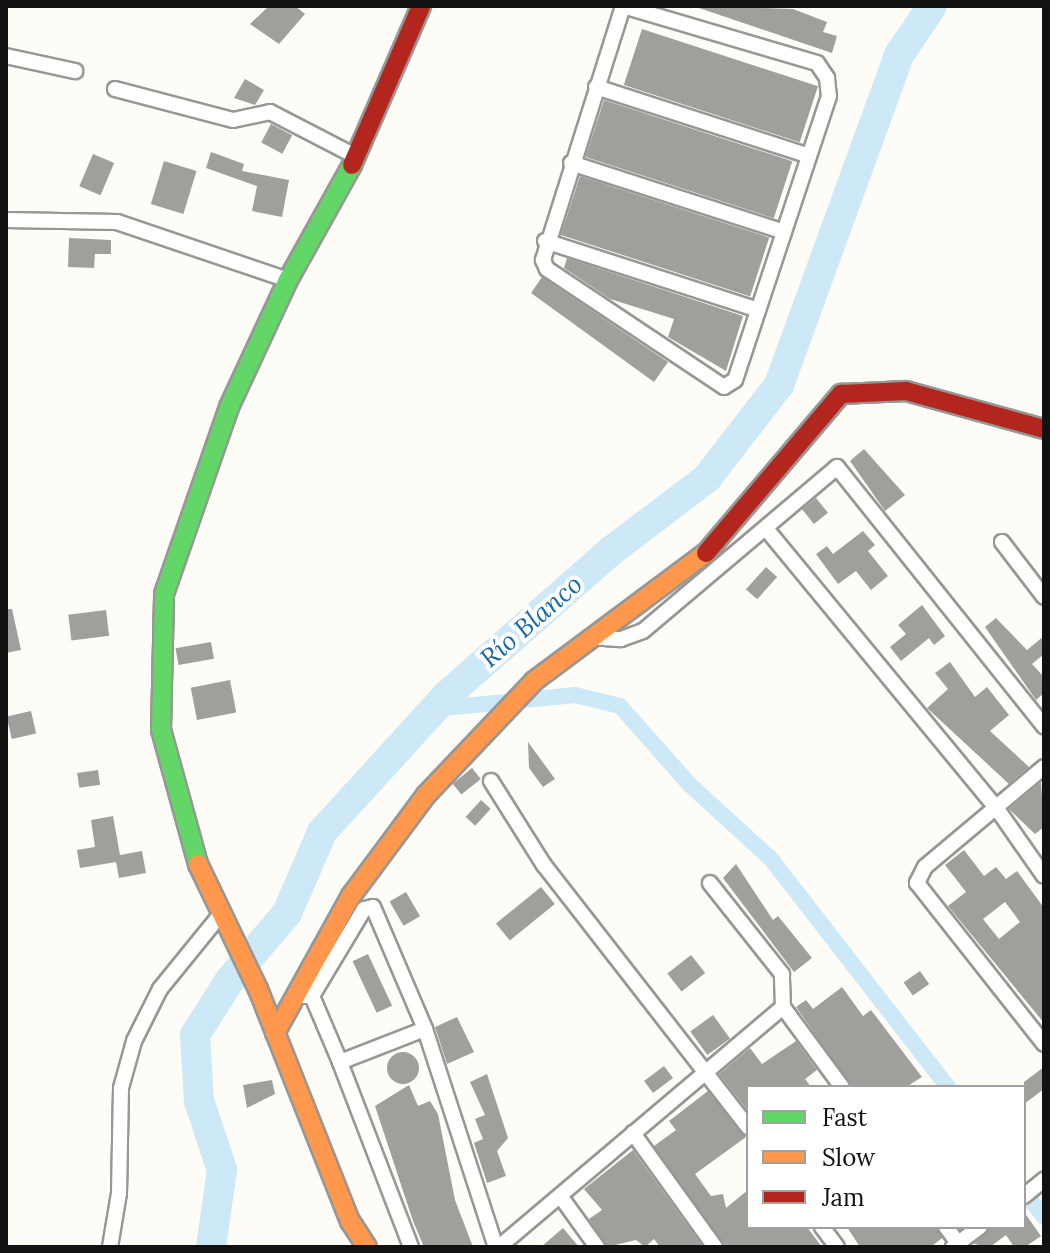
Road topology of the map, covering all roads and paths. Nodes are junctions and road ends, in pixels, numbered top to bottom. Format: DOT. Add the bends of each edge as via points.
graph roads {
  1 [pos="421,6"];
  2 [pos="623,6"];
  3 [pos="6,56"];
  4 [pos="75,71"];
  5 [pos="596,87"];
  6 [pos="115,89"];
  7 [pos="809,156"];
  8 [pos="357,157"];
  9 [pos="571,163"];
  10 [pos="6,220"];
  11 [pos="784,232"];
  12 [pos="545,241"];
  13 [pos="288,280"];
  14 [pos="758,310"];
  15 [pos="1044,429"];
  16 [pos="768,531"];
  17 [pos="1002,542"];
  18 [pos="1044,597"];
  19 [pos="590,637"];
  20 [pos="1044,726"];
  21 [pos="1044,767"];
  22 [pos="491,781"];
  23 [pos="995,806"];
  24 [pos="1044,876"];
  25 [pos="710,883"];
  26 [pos="225,921"];
  27 [pos="304,996"];
  28 [pos="783,1007"];
  29 [pos="425,1029"];
  30 [pos="275,1033"];
  31 [pos="1044,1044"];
  32 [pos="340,1062"];
  33 [pos="704,1068"];
  34 [pos="841,1085"];
  35 [pos="746,1124"];
  36 [pos="633,1133"];
  37 [pos="1043,1181"];
  38 [pos="1026,1194"];
  39 [pos="561,1197"];
  40 [pos="824,1229"];
  41 [pos="978,1229"];
  42 [pos="501,1246"];
  43 [pos="957,1246"];
  44 [pos="110,1247"];
  45 [pos="367,1247"];
  46 [pos="411,1247"];
  47 [pos="597,1247"];
  48 [pos="715,1247"];
  49 [pos="837,1247"];
  1 -- 8 [label="street"];
  2 -- 5 [label="street"];
  2 -- 7 [label="street" via="817,63 827,78 829,96"];
  3 -- 4 [label="street"];
  5 -- 7 [label="street"];
  5 -- 9 [label="street"];
  6 -- 8 [label="street" via="233,120 270,112"];
  7 -- 11 [label="street"];
  8 -- 13 [label="street"];
  9 -- 11 [label="street"];
  9 -- 12 [label="street"];
  10 -- 13 [label="street" via="117,222"];
  11 -- 14 [label="street"];
  12 -- 14 [label="street"];
  12 -- 14 [label="street" via="547,269 717,388 735,380"];
  13 -- 26 [label="street" via="229,407 164,594 161,730 194,856"];
  15 -- 19 [label="street" via="906,391 841,394 708,552"];
  16 -- 19 [label="street" via="643,631 621,639"];
  16 -- 20 [label="street" via="837,467"];
  16 -- 23 [label="street"];
  17 -- 18 [label="street"];
  19 -- 27 [label="street" via="534,681 408,819 351,896"];
  21 -- 23 [label="street"];
  22 -- 33 [label="street" via="544,865"];
  23 -- 24 [label="street"];
  23 -- 31 [label="street" via="925,867 917,883"];
  25 -- 28 [label="street" via="782,974"];
  26 -- 30 [label="street"];
  26 -- 44 [label="street" via="160,989 134,1041 121,1088 119,1193"];
  27 -- 29 [label="street" via="364,909 373,907"];
  27 -- 30 [label="street"];
  27 -- 32 [label="street"];
  28 -- 33 [label="street"];
  28 -- 34 [label="street"];
  29 -- 32 [label="street"];
  29 -- 42 [label="street"];
  30 -- 45 [label="street" via="350,1221"];
  32 -- 46 [label="street"];
  33 -- 35 [label="street"];
  33 -- 36 [label="street"];
  36 -- 39 [label="street"];
  36 -- 48 [label="street"];
  37 -- 38 [label="street"];
  39 -- 42 [label="street"];
  39 -- 47 [label="street"];
  40 -- 49 [label="street"];
  41 -- 43 [label="street"];
}
